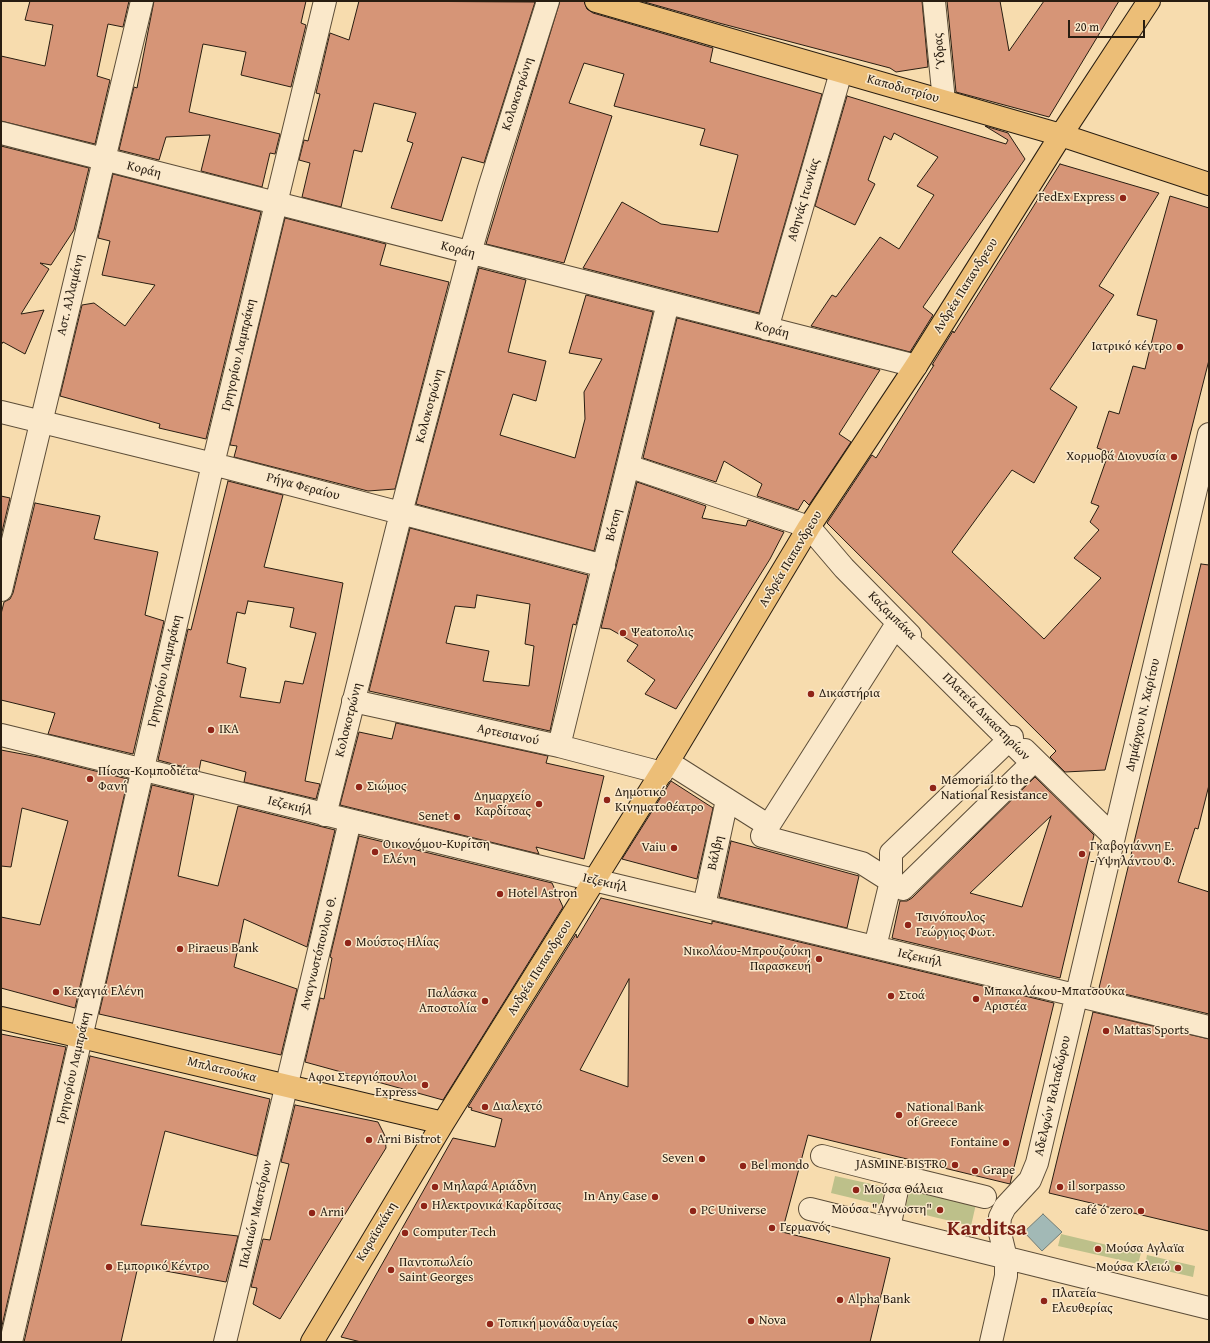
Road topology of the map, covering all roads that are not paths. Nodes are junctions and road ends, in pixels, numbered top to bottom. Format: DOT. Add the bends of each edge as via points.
graph roads {
  1 [pos="142,1"];
  2 [pos="325,1"];
  3 [pos="548,1"];
  4 [pos="596,1"];
  5 [pos="934,1"];
  6 [pos="1149,1"];
  7 [pos="841,72"];
  8 [pos="944,101"];
  9 [pos="1,133"];
  10 [pos="1061,135"];
  11 [pos="103,159"];
  12 [pos="1209,184"];
  13 [pos="275,203"];
  14 [pos="470,253"];
  15 [pos="668,303"];
  16 [pos="767,328"];
  17 [pos="916,366"];
  18 [pos="1,412"];
  19 [pos="41,422"];
  20 [pos="1209,434"];
  21 [pos="213,464"];
  22 [pos="628,466"];
  23 [pos="401,513"];
  24 [pos="809,527"];
  25 [pos="604,566"];
  26 [pos="1,590"];
  27 [pos="353,701"];
  28 [pos="1,735"];
  29 [pos="1011,739"];
  30 [pos="559,746"];
  31 [pos="665,768"];
  32 [pos="142,770"];
  33 [pos="727,800"];
  34 [pos="325,814"];
  35 [pos="350,821"];
  36 [pos="769,826"];
  37 [pos="1114,837"];
  38 [pos="594,880"];
  39 [pos="891,881"];
  40 [pos="704,906"];
  41 [pos="875,948"];
  42 [pos="1077,996"];
  43 [pos="1,1018"];
  44 [pos="1209,1027"];
  45 [pos="81,1037"];
  46 [pos="286,1086"];
  47 [pos="443,1123"];
  48 [pos="822,1156"];
  49 [pos="900,1176"];
  50 [pos="985,1197"];
  51 [pos="810,1209"];
  52 [pos="889,1228"];
  53 [pos="1006,1258"];
  54 [pos="1209,1308"];
  55 [pos="11,1342"];
  56 [pos="225,1342"];
  57 [pos="312,1342"];
  58 [pos="991,1342"];
  1 -- 11 [label="street, Αστ. Αλλαμάνη"];
  2 -- 13 [label="street, Γρηγορίου Λαμπράκη"];
  3 -- 14 [label="street, Κολοκοτρώνη"];
  4 -- 7 [label="main road, Καποδιστρίου"];
  5 -- 8 [label="street, Ύδρας"];
  6 -- 10 [label="main road, Ανδρέα Παπανδρεου"];
  7 -- 8 [label="main road, Καποδιστρίου"];
  7 -- 16 [label="street, Αθηνάς Ιτωνίας"];
  8 -- 10 [label="main road, Καποδιστρίου"];
  9 -- 11 [label="street, Κοράη"];
  10 -- 12 [label="main road, Καποδιστρίου"];
  10 -- 17 [label="main road, Ανδρέα Παπανδρεου"];
  11 -- 13 [label="street, Κοράη"];
  11 -- 19 [label="street, Αστ. Αλλαμάνη"];
  13 -- 14 [label="street, Κοράη"];
  13 -- 21 [label="street, Γρηγορίου Λαμπράκη"];
  14 -- 15 [label="street, Κοράη"];
  14 -- 23 [label="street, Κολοκοτρώνη"];
  15 -- 16 [label="street, Κοράη"];
  15 -- 22 [label="street, Βότση"];
  16 -- 17 [label="street, Κοράη"];
  17 -- 24 [label="main road, Ανδρέα Παπανδρεου"];
  18 -- 19 [label="street, Ρήγα Φεραίου"];
  19 -- 21 [label="street, Ρήγα Φεραίου"];
  19 -- 26 [label="street, Αστ. Αλλαμάνη"];
  20 -- 37 [label="street, Δημάρχου Ν. Χαρίτου"];
  21 -- 23 [label="street, Ρήγα Φεραίου"];
  21 -- 32 [label="street, Γρηγορίου Λαμπράκη"];
  22 -- 24 [label="street"];
  22 -- 25 [label="street, Βότση"];
  23 -- 25 [label="street, Ρήγα Φεραίου"];
  23 -- 27 [label="street, Κολοκοτρώνη"];
  24 -- 29 [label="street, Καζαμπάκα" via="844,568"];
  24 -- 31 [label="main road, Ανδρέα Παπανδρεου"];
  25 -- 30 [label="street, Βότση"];
  27 -- 30 [label="street, Αρτεσιανού"];
  27 -- 34 [label="street, Κολοκοτρώνη"];
  28 -- 32 [label="street, Ιεζεκιήλ"];
  29 -- 36 [label="street, Πλατεία Δικαστηρίων" via="896,628"];
  29 -- 37 [label="street, Καζαμπάκα"];
  29 -- 39 [label="street" via="891,853"];
  29 -- 39 [label="street, Πλατεία Δικαστηρίων" via="1032,763 903,889"];
  30 -- 31 [label="street, Αρτεσιανού"];
  31 -- 33 [label="street, Αρτεσιανού"];
  31 -- 38 [label="main road, Ανδρέα Παπανδρεου"];
  32 -- 34 [label="street, Ιεζεκιήλ"];
  32 -- 45 [label="street, Γρηγορίου Λαμπράκη"];
  33 -- 36 [label="street, Αρτεσιανού"];
  33 -- 40 [label="street, Βάλβη"];
  34 -- 35 [label="street, Ιεζεκιήλ"];
  35 -- 38 [label="street, Ιεζεκιήλ"];
  35 -- 46 [label="street, Αναγνωστόπουλου Θ."];
  36 -- 39 [label="street, Πλατεία Δικαστηρίων" via="762,836 862,862"];
  37 -- 42 [label="street, Δημάρχου Ν. Χαρίτου"];
  38 -- 40 [label="street, Ιεζεκιήλ"];
  38 -- 47 [label="main road, Ανδρέα Παπανδρεου"];
  39 -- 41 [label="street"];
  40 -- 41 [label="street, Ιεζεκιήλ"];
  41 -- 42 [label="street, Ιεζεκιήλ"];
  42 -- 44 [label="street, Ιεζεκιήλ"];
  42 -- 53 [label="street, Αδελφών Βαλταδώρου" via="1037,1163 1030,1180 1005,1207 1000,1217 1000,1234"];
  43 -- 45 [label="main road, Μπλατσούκα"];
  45 -- 46 [label="main road, Μπλατσούκα"];
  45 -- 55 [label="street, Γρηγορίου Λαμπράκη"];
  46 -- 47 [label="main road, Μπλατσούκα"];
  46 -- 56 [label="street, Παλαιών Μαστόρων"];
  47 -- 57 [label="main road, Καραϊσκάκη"];
  48 -- 49 [label="street"];
  49 -- 50 [label="street"];
  49 -- 52 [label="street"];
  51 -- 52 [label="street"];
  52 -- 53 [label="street"];
  53 -- 54 [label="street"];
  53 -- 58 [label="street, Αδελφών Βαλταδώρου" via="1005,1283"];
}
